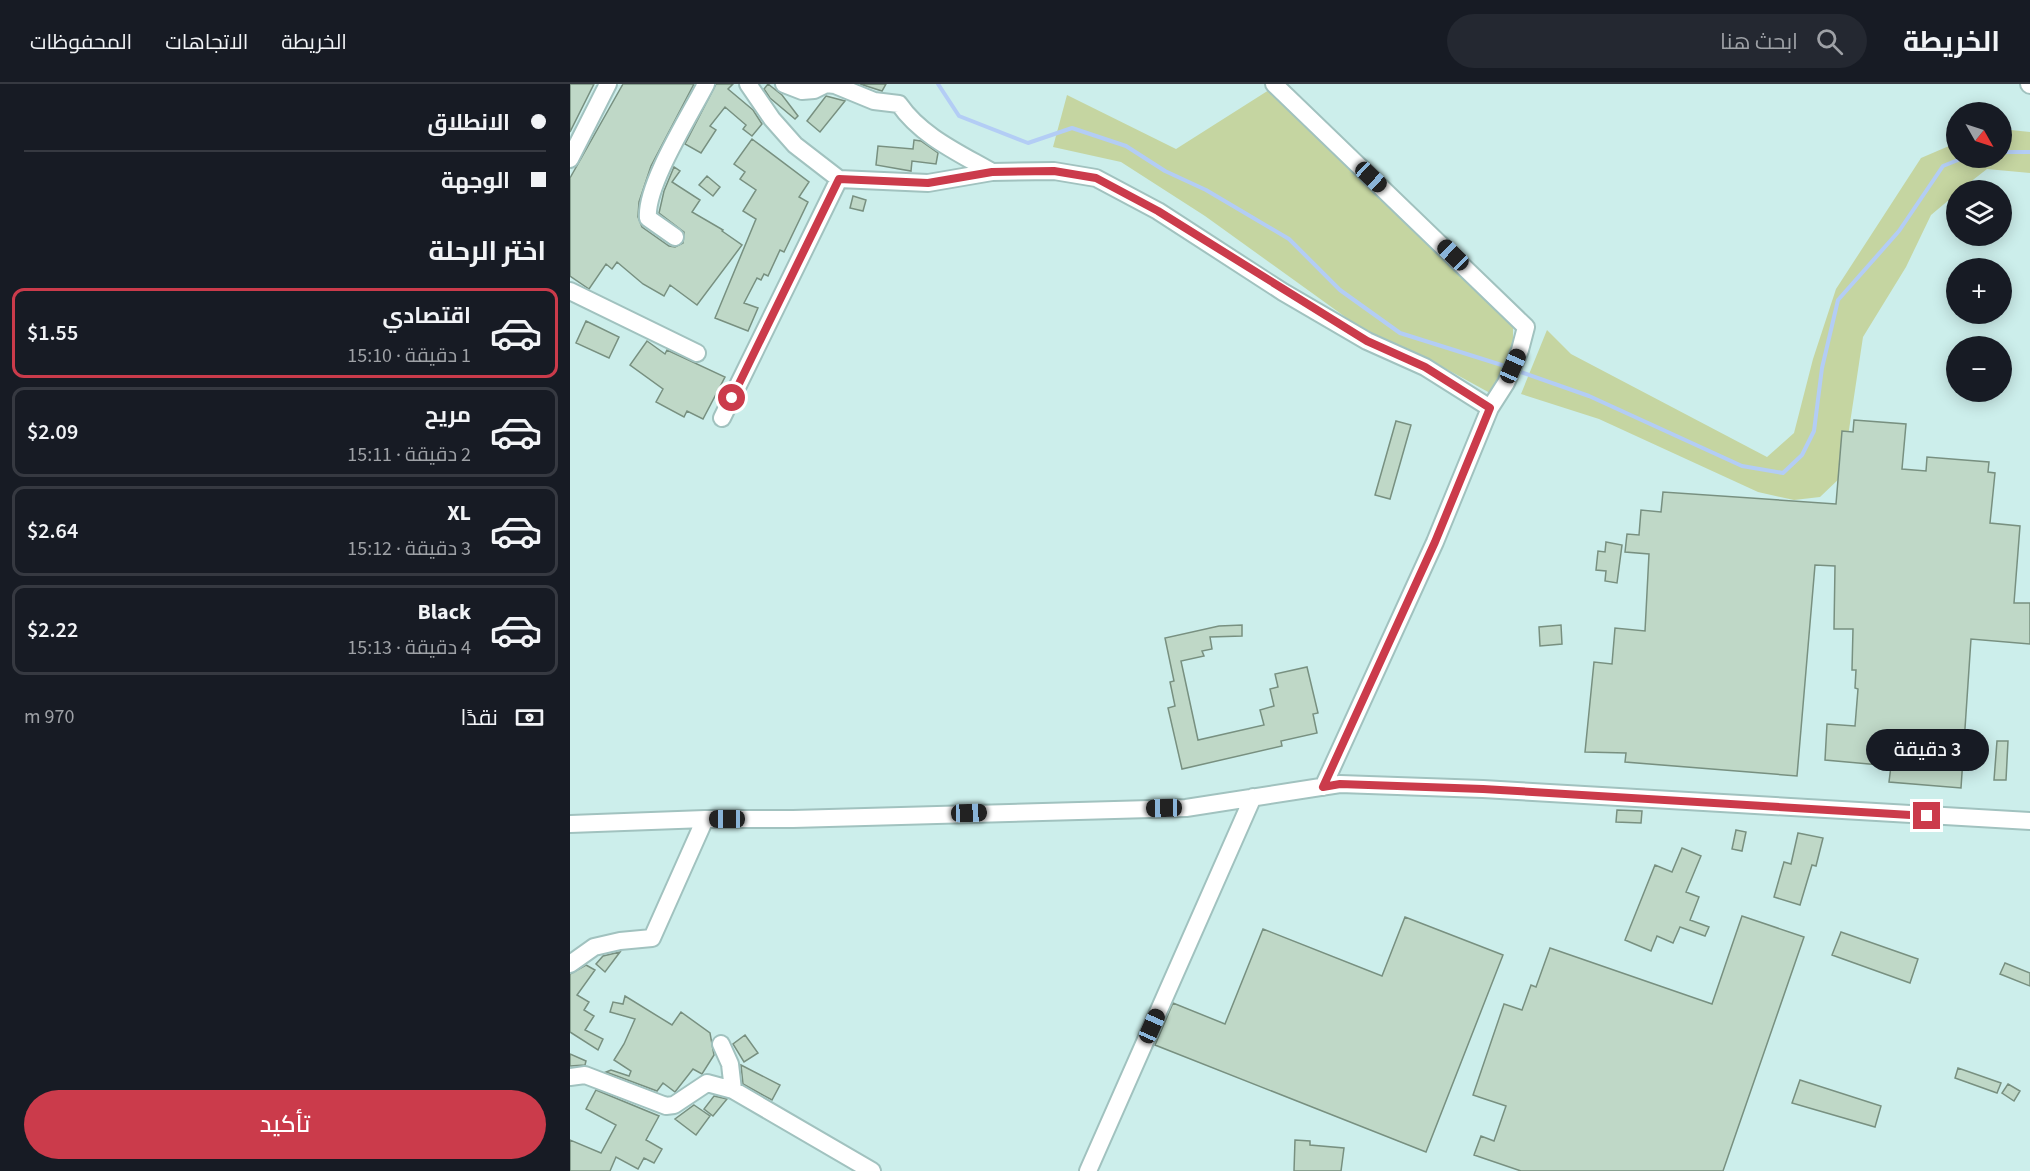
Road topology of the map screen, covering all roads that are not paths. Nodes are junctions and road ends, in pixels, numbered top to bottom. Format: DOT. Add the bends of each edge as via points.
graph roads {
  1 [pos="608,84"];
  2 [pos="706,84"];
  3 [pos="748,84"];
  4 [pos="784,84"];
  5 [pos="1274,84"];
  6 [pos="570,159"];
  7 [pos="992,172"];
  8 [pos="839,179"];
  9 [pos="675,237"];
  10 [pos="570,291"];
  11 [pos="697,353"];
  12 [pos="1490,408"];
  13 [pos="722,418"];
  14 [pos="1323,787"];
  15 [pos="1253,797"];
  16 [pos="705,819"];
  17 [pos="2030,821"];
  18 [pos="570,824"];
  19 [pos="570,964"];
  20 [pos="722,1044"];
  21 [pos="570,1077"];
  22 [pos="733,1090"];
  23 [pos="872,1171"];
  24 [pos="1088,1171"];
  1 -- 6 [label="street"];
  2 -- 9 [label="street" via="647,207 648,218"];
  3 -- 8 [label="street" via="795,145"];
  4 -- 7 [label="street" via="802,92 826,84 874,101 899,104 910,120"];
  5 -- 12 [label="street" via="1526,327 1521,350"];
  7 -- 8 [label="street" via="928,183"];
  7 -- 12 [label="street" via="1054,171 1096,178 1158,211 1367,341 1425,367"];
  8 -- 13 [label="street"];
  10 -- 11 [label="street"];
  12 -- 14 [label="street" via="1435,542"];
  14 -- 15 [label="street"];
  14 -- 17 [label="street" via="1340,784 1483,789"];
  15 -- 16 [label="street" via="1186,808"];
  15 -- 24 [label="street"];
  16 -- 18 [label="street"];
  16 -- 19 [label="street" via="652,938 594,946"];
  20 -- 22 [label="street" via="730,1064"];
  21 -- 22 [label="street" via="585,1075 666,1106 674,1105 707,1083"];
  22 -- 23 [label="street"];
}
